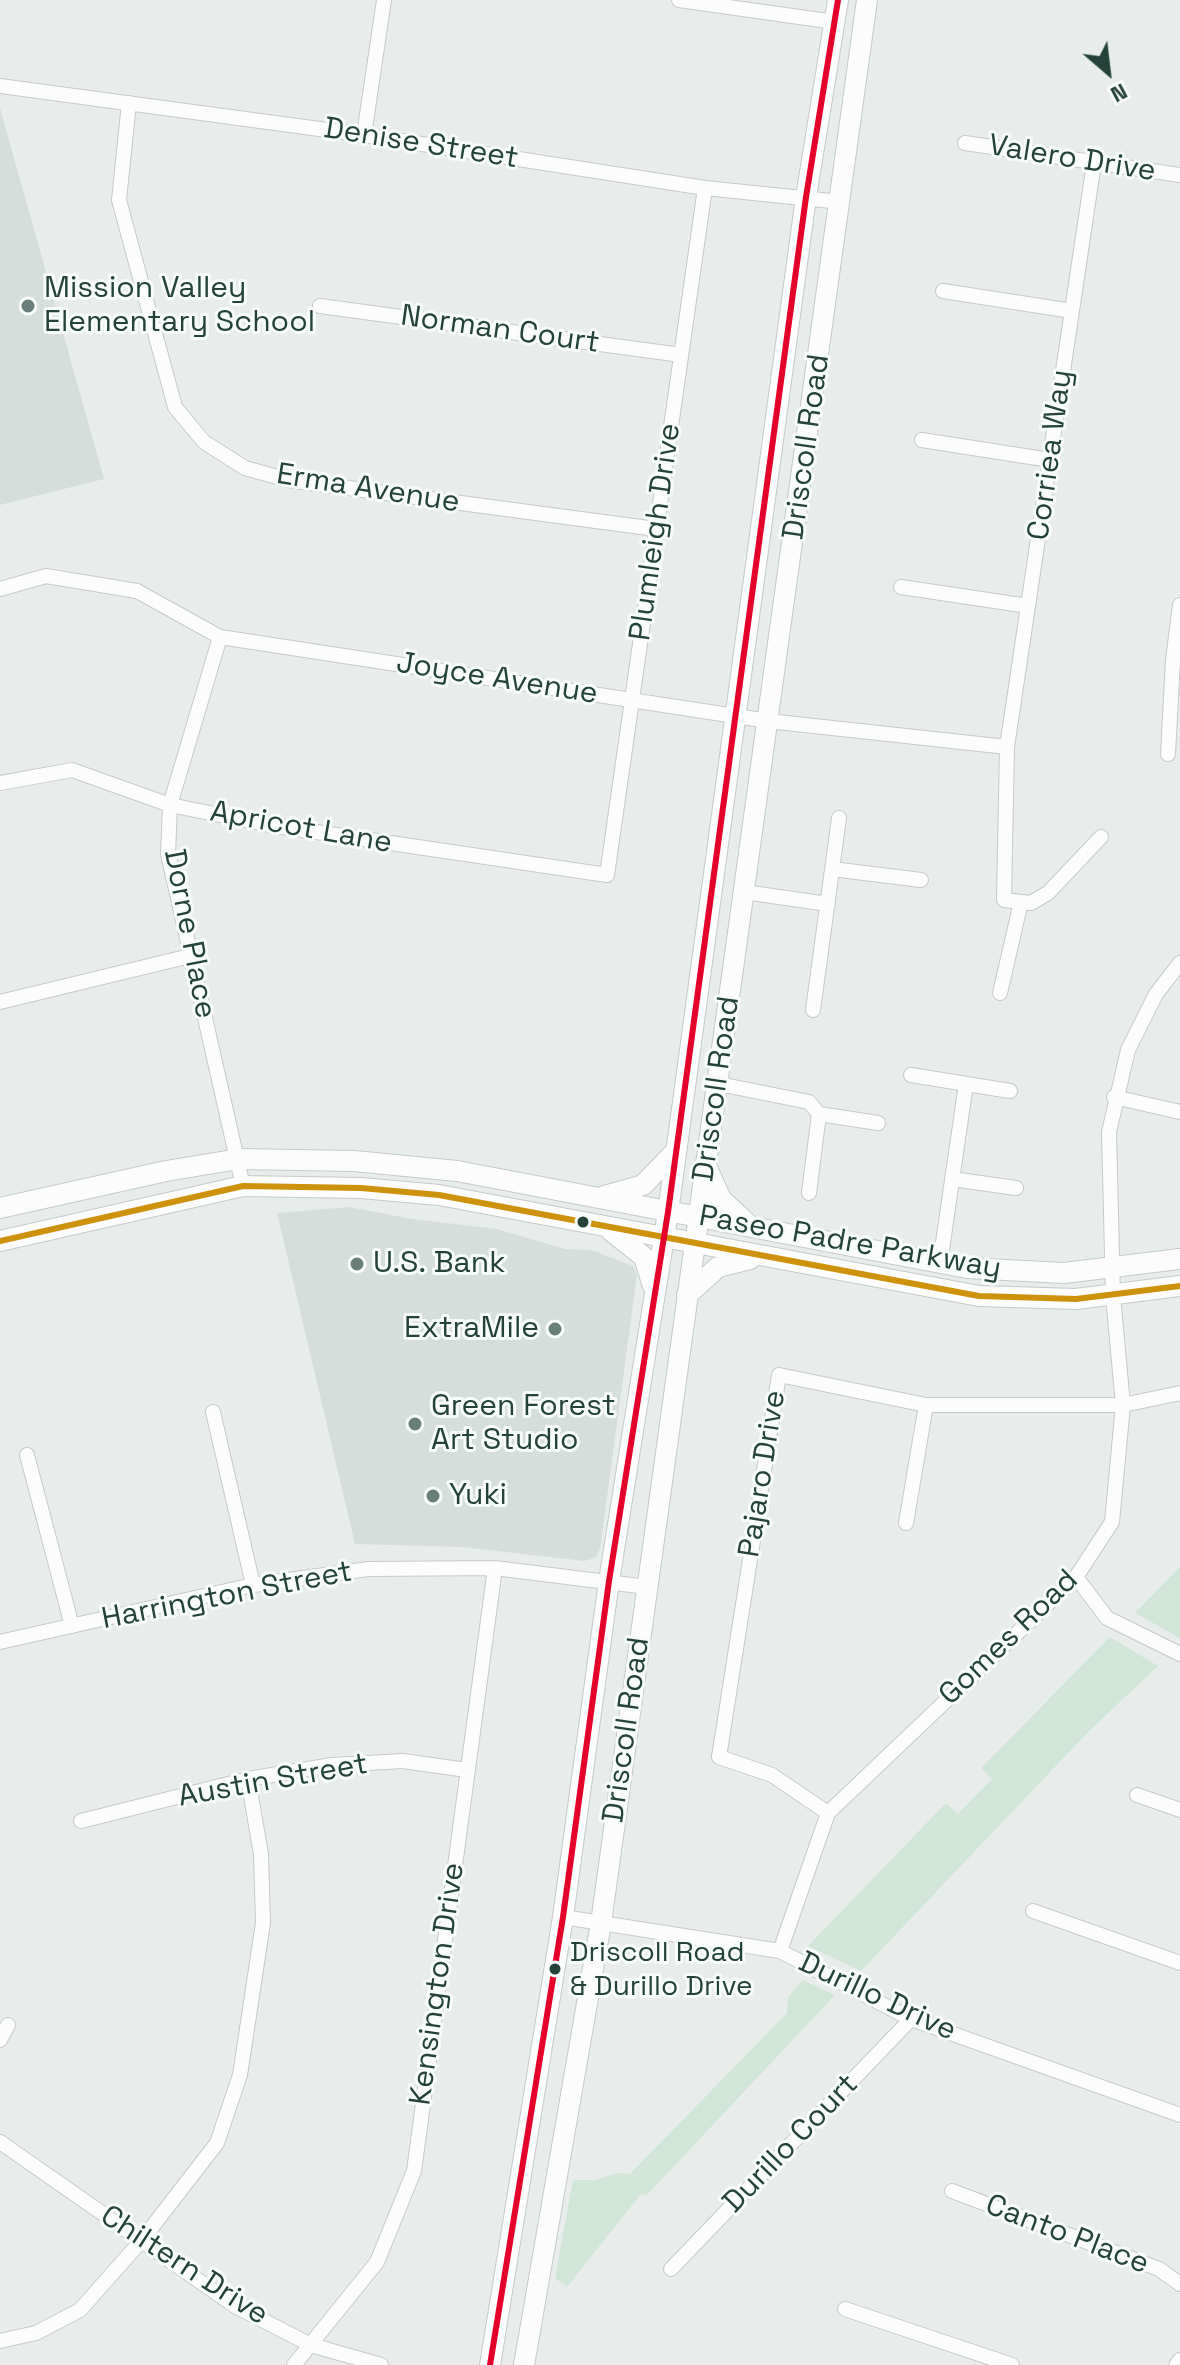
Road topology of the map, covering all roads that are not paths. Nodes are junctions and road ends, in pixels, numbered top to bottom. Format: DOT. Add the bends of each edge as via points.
graph roads {
  1 [pos="384,0"];
  2 [pos="679,0"];
  3 [pos="838,0"];
  4 [pos="867,0"];
  5 [pos="835,22"];
  6 [pos="0,86"];
  7 [pos="129,103"];
  8 [pos="364,135"];
  9 [pos="965,143"];
  10 [pos="1094,163"];
  11 [pos="1180,175"];
  12 [pos="705,188"];
  13 [pos="806,197"];
  14 [pos="841,202"];
  15 [pos="943,291"];
  16 [pos="320,306"];
  17 [pos="1072,311"];
  18 [pos="681,355"];
  19 [pos="922,440"];
  20 [pos="1050,460"];
  21 [pos="656,529"];
  22 [pos="901,587"];
  23 [pos="0,589"];
  24 [pos="1180,605"];
  25 [pos="1028,606"];
  26 [pos="220,637"];
  27 [pos="1177,654"];
  28 [pos="632,700"];
  29 [pos="735,715"];
  30 [pos="768,721"];
  31 [pos="1007,747"];
  32 [pos="1168,754"];
  33 [pos="0,783"];
  34 [pos="170,805"];
  35 [pos="839,818"];
  36 [pos="1101,837"];
  37 [pos="832,869"];
  38 [pos="607,875"];
  39 [pos="921,880"];
  40 [pos="744,892"];
  41 [pos="1021,902"];
  42 [pos="828,904"];
  43 [pos="190,956"];
  44 [pos="1180,963"];
  45 [pos="1000,993"];
  46 [pos="0,1002"];
  47 [pos="813,1010"];
  48 [pos="911,1075"];
  49 [pos="719,1084"];
  50 [pos="966,1084"];
  51 [pos="1010,1091"];
  52 [pos="1114,1097"];
  53 [pos="1180,1112"];
  54 [pos="819,1114"];
  55 [pos="878,1123"];
  56 [pos="676,1151"];
  57 [pos="239,1159"];
  58 [pos="706,1166"];
  59 [pos="952,1179"];
  60 [pos="243,1186"];
  61 [pos="1016,1188"];
  62 [pos="809,1193"];
  63 [pos="595,1198"];
  64 [pos="0,1208"];
  65 [pos="668,1212"];
  66 [pos="698,1218"];
  67 [pos="601,1225"];
  68 [pos="753,1229"];
  69 [pos="664,1237"];
  70 [pos="0,1241"];
  71 [pos="694,1243"];
  72 [pos="764,1257"];
  73 [pos="1180,1259"];
  74 [pos="940,1263"];
  75 [pos="1113,1269"];
  76 [pos="1180,1286"];
  77 [pos="654,1290"];
  78 [pos="687,1295"];
  79 [pos="1113,1296"];
  80 [pos="1180,1393"];
  81 [pos="926,1405"];
  82 [pos="1123,1405"];
  83 [pos="213,1412"];
  84 [pos="27,1455"];
  85 [pos="906,1523"];
  86 [pos="495,1568"];
  87 [pos="1076,1577"];
  88 [pos="609,1581"];
  89 [pos="253,1585"];
  90 [pos="647,1587"];
  91 [pos="72,1626"];
  92 [pos="0,1642"];
  93 [pos="1180,1654"];
  94 [pos="467,1770"];
  95 [pos="248,1779"];
  96 [pos="1137,1795"];
  97 [pos="1180,1810"];
  98 [pos="828,1813"];
  99 [pos="81,1821"];
  100 [pos="1033,1911"];
  101 [pos="563,1917"];
  102 [pos="601,1923"];
  103 [pos="780,1951"];
  104 [pos="1180,1963"];
  105 [pos="911,2019"];
  106 [pos="8,2025"];
  107 [pos="0,2040"];
  108 [pos="1180,2115"];
  109 [pos="0,2142"];
  110 [pos="952,2191"];
  111 [pos="142,2240"];
  112 [pos="671,2269"];
  113 [pos="1180,2284"];
  114 [pos="845,2309"];
  115 [pos="0,2341"];
  116 [pos="311,2345"];
  117 [pos="1180,2360"];
  118 [pos="294,2365"];
  119 [pos="381,2365"];
  120 [pos="490,2365"];
  121 [pos="524,2365"];
  122 [pos="1012,2365"];
  123 [pos="1176,2365"];
  1 -- 8 [label="street"];
  2 -- 5 [label="street"];
  3 -- 5 [label="street, Driscoll Road"];
  4 -- 14 [label="street, Driscoll Road"];
  5 -- 13 [label="street, Driscoll Road"];
  6 -- 7 [label="street, Denise Street"];
  7 -- 8 [label="street, Denise Street"];
  7 -- 21 [label="street, Erma Avenue" via="119,200 175,407 204,442 245,468 288,480"];
  8 -- 12 [label="street, Denise Street"];
  9 -- 10 [label="street, Valero Drive"];
  10 -- 11 [label="street, Valero Drive"];
  10 -- 17 [label="street, Corriea Way"];
  12 -- 13 [label="street, Denise Street"];
  12 -- 18 [label="street, Plumleigh Drive"];
  13 -- 14 [label="street, Denise Street"];
  13 -- 29 [label="street, Driscoll Road"];
  14 -- 30 [label="street, Driscoll Road"];
  15 -- 17 [label="street"];
  16 -- 18 [label="street, Norman Court"];
  17 -- 20 [label="street, Corriea Way"];
  18 -- 21 [label="street, Plumleigh Drive"];
  19 -- 20 [label="street"];
  20 -- 25 [label="street, Corriea Way"];
  21 -- 28 [label="street, Plumleigh Drive"];
  22 -- 25 [label="street"];
  23 -- 26 [label="street, Joyce Avenue" via="46,576 137,591"];
  24 -- 27 [label="street"];
  25 -- 31 [label="street, Corriea Way"];
  26 -- 28 [label="street, Joyce Avenue"];
  26 -- 34 [label="street, Dorne Place"];
  27 -- 32 [label="street"];
  28 -- 29 [label="street, Joyce Avenue"];
  28 -- 38 [label="street, Plumleigh Drive"];
  29 -- 30 [label="street, Joyce Avenue"];
  29 -- 56 [label="street, Driscoll Road"];
  30 -- 31 [label="street, Joyce Avenue"];
  30 -- 40 [label="street, Driscoll Road"];
  31 -- 41 [label="street, Corriea Way" via="1004,900"];
  33 -- 34 [label="street, Apricot Lane" via="72,770"];
  34 -- 38 [label="street, Apricot Lane" via="269,825"];
  34 -- 43 [label="street, Dorne Place" via="168,854"];
  35 -- 37 [label="street"];
  36 -- 41 [label="street" via="1048,893 1031,903"];
  37 -- 39 [label="street"];
  37 -- 42 [label="street"];
  40 -- 42 [label="street"];
  40 -- 49 [label="street, Driscoll Road"];
  41 -- 45 [label="street"];
  42 -- 47 [label="street"];
  43 -- 46 [label="street"];
  43 -- 57 [label="street, Dorne Place"];
  44 -- 52 [label="street, Gomes Road" via="1142,1020"];
  48 -- 50 [label="street"];
  49 -- 54 [label="street" via="809,1102"];
  49 -- 58 [label="street, Driscoll Road"];
  50 -- 51 [label="street"];
  50 -- 59 [label="street"];
  52 -- 53 [label="street"];
  52 -- 75 [label="street, Gomes Road" via="1109,1132"];
  54 -- 55 [label="street"];
  54 -- 62 [label="street"];
  56 -- 63 [label="street" via="643,1185"];
  56 -- 65 [label="street, Driscoll Road"];
  57 -- 60 [label="street, Dorne Place"];
  57 -- 63 [label="street, Paseo Padre Parkway" via="354,1161 457,1171"];
  57 -- 64 [label="street, Paseo Padre Parkway"];
  58 -- 66 [label="street, Driscoll Road"];
  58 -- 68 [label="street" via="727,1206"];
  59 -- 61 [label="street"];
  59 -- 74 [label="street"];
  60 -- 67 [label="street, Paseo Padre Parkway" via="417,1192"];
  60 -- 70 [label="street, Paseo Padre Parkway"];
  63 -- 65 [label="street, Paseo Padre Parkway"];
  65 -- 66 [label="street, Paseo Padre Parkway"];
  65 -- 69 [label="street, Driscoll Road"];
  66 -- 68 [label="street, Paseo Padre Parkway"];
  66 -- 71 [label="street, Driscoll Road"];
  67 -- 69 [label="street, Paseo Padre Parkway"];
  67 -- 77 [label="street" via="644,1257"];
  68 -- 74 [label="street, Paseo Padre Parkway"];
  69 -- 71 [label="street, Paseo Padre Parkway"];
  69 -- 77 [label="street, Driscoll Road"];
  71 -- 72 [label="street, Paseo Padre Parkway"];
  71 -- 78 [label="street, Driscoll Road"];
  72 -- 78 [label="street" via="718,1267"];
  72 -- 79 [label="street, Paseo Padre Parkway" via="979,1296"];
  73 -- 75 [label="street, Paseo Padre Parkway"];
  74 -- 75 [label="street, Paseo Padre Parkway" via="1032,1272"];
  75 -- 79 [label="street, Gomes Road"];
  76 -- 79 [label="street, Paseo Padre Parkway"];
  77 -- 88 [label="street, Driscoll Road"];
  78 -- 90 [label="street, Driscoll Road"];
  79 -- 82 [label="street, Gomes Road"];
  80 -- 82 [label="street, Pajaro Drive"];
  81 -- 82 [label="street, Pajaro Drive"];
  81 -- 85 [label="street"];
  81 -- 98 [label="street, Pajaro Drive" via="779,1375 719,1757 772,1775"];
  82 -- 87 [label="street, Gomes Road" via="1112,1522"];
  83 -- 89 [label="street"];
  84 -- 91 [label="street"];
  86 -- 88 [label="street, Harrington Street"];
  86 -- 89 [label="street, Harrington Street" via="368,1569"];
  86 -- 94 [label="street, Kensington Drive"];
  87 -- 93 [label="street" via="1107,1618"];
  87 -- 98 [label="street, Gomes Road"];
  88 -- 90 [label="street, Harrington Street"];
  88 -- 101 [label="street, Driscoll Road"];
  89 -- 91 [label="street, Harrington Street"];
  90 -- 102 [label="street, Driscoll Road"];
  91 -- 92 [label="street, Harrington Street"];
  94 -- 95 [label="street, Austin Street" via="389,1762"];
  94 -- 116 [label="street, Kensington Drive" via="414,2171 377,2262"];
  95 -- 99 [label="street, Austin Street"];
  95 -- 111 [label="street" via="261,1854 263,1923 240,2075 217,2143"];
  96 -- 97 [label="street"];
  98 -- 103 [label="street, Gomes Road"];
  100 -- 104 [label="street"];
  101 -- 102 [label="street, Durillo Drive"];
  101 -- 120 [label="street, Driscoll Road"];
  102 -- 103 [label="street, Durillo Drive"];
  102 -- 121 [label="street, Driscoll Road"];
  103 -- 105 [label="street, Durillo Drive"];
  105 -- 108 [label="street, Durillo Drive"];
  105 -- 112 [label="street, Durillo Court"];
  106 -- 107 [label="street"];
  109 -- 111 [label="street, Chiltern Drive"];
  110 -- 113 [label="street, Canto Place" via="1159,2269"];
  111 -- 115 [label="street" via="80,2310 36,2333"];
  111 -- 116 [label="street, Chiltern Drive" via="235,2306"];
  114 -- 122 [label="street"];
  116 -- 118 [label="street, Kensington Drive"];
  116 -- 119 [label="street, Chiltern Drive"];
  117 -- 123 [label="street"];
}
